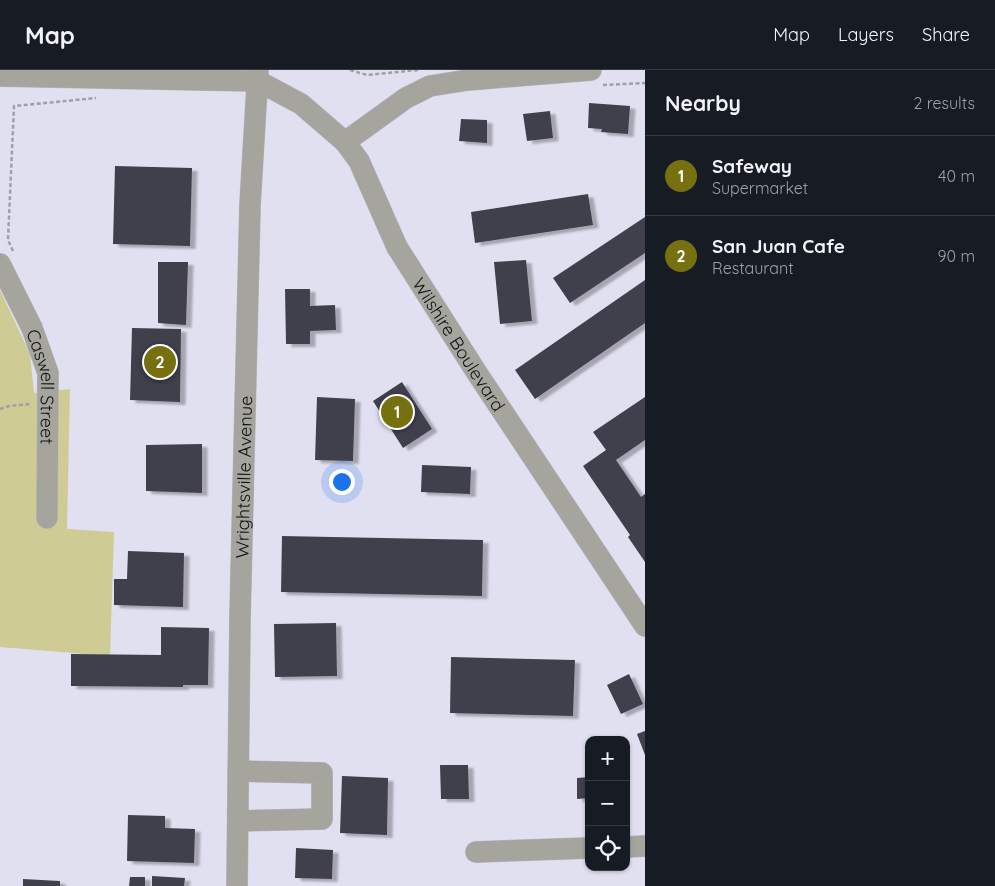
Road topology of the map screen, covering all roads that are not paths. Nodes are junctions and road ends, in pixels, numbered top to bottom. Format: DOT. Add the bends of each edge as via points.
graph roads {
  1 [pos="591,70"];
  2 [pos="468,75"];
  3 [pos="0,76"];
  4 [pos="258,76"];
  5 [pos="345,142"];
  6 [pos="8,261"];
  7 [pos="46,518"];
  8 [pos="645,626"];
  9 [pos="238,771"];
  10 [pos="238,821"];
  11 [pos="630,846"];
  12 [pos="645,846"];
  13 [pos="585,848"];
  14 [pos="476,852"];
  15 [pos="237,886"];
  1 -- 2 [label="street"];
  2 -- 5 [label="street" via="430,86 406,98"];
  3 -- 4 [label="street"];
  4 -- 5 [label="street, Wilshire Boulevard" via="301,104"];
  4 -- 9 [label="street, Wrightsville Avenue" via="250,205"];
  5 -- 8 [label="street, Wilshire Boulevard" via="359,161 397,247"];
  6 -- 7 [label="street, Caswell Street" via="48,373"];
  9 -- 10 [label="street, Wrightsville Avenue"];
  9 -- 10 [label="street" via="322,773 322,819"];
  10 -- 15 [label="street, Wrightsville Avenue"];
  11 -- 12 [label="street"];
  13 -- 14 [label="street"];
}
